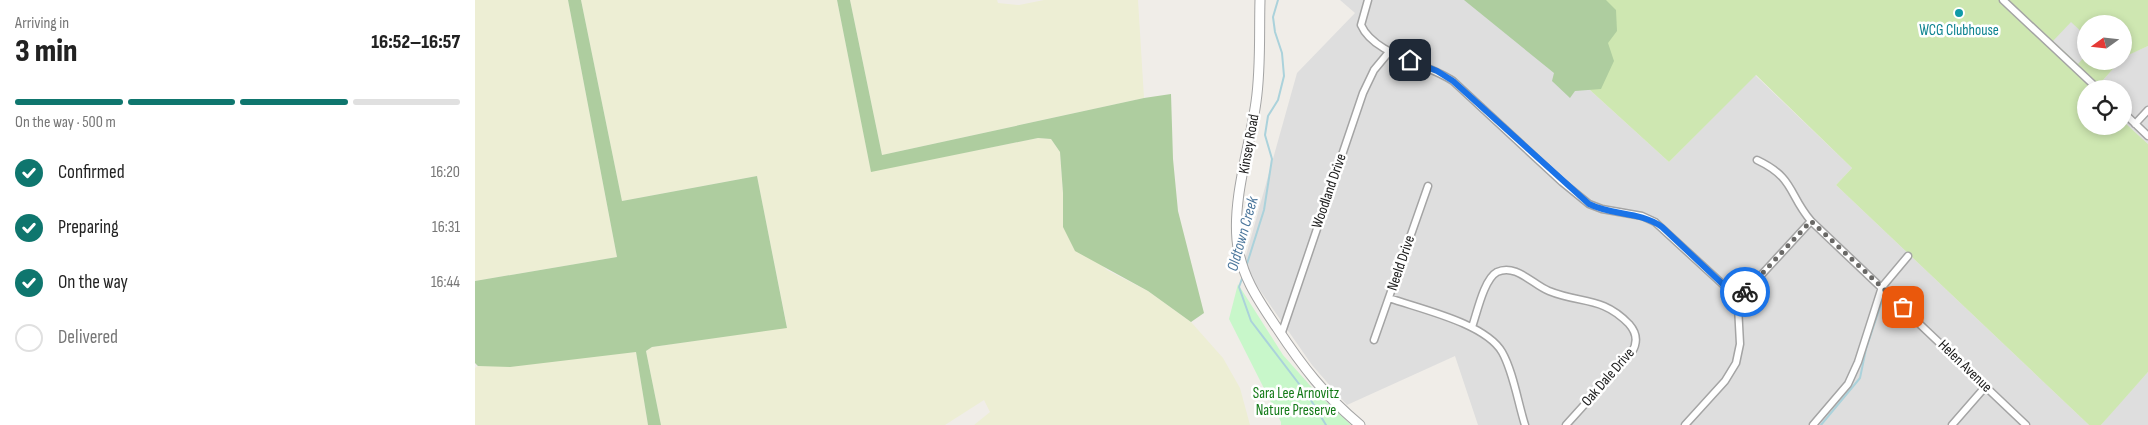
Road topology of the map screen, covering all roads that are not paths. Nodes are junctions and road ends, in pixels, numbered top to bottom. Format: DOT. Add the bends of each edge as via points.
graph roads {
  1 [pos="1260,0"];
  2 [pos="1368,0"];
  3 [pos="2003,0"];
  4 [pos="1389,52"];
  5 [pos="2088,80"];
  6 [pos="2148,110"];
  7 [pos="2132,121"];
  8 [pos="2135,124"];
  9 [pos="2148,136"];
  10 [pos="1757,160"];
  11 [pos="1427,186"];
  12 [pos="1811,221"];
  13 [pos="1908,256"];
  14 [pos="1882,286"];
  15 [pos="1389,298"];
  16 [pos="1738,306"];
  17 [pos="1472,327"];
  18 [pos="1281,335"];
  19 [pos="1374,340"];
  20 [pos="1985,386"];
  21 [pos="1360,425"];
  22 [pos="1525,425"];
  23 [pos="1566,425"];
  24 [pos="1685,425"];
  25 [pos="1813,425"];
  26 [pos="1951,425"];
  27 [pos="2026,425"];
  1 -- 18 [label="street, Kinsey Road" via="1258,90 1237,217 1237,241 1241,265 1248,281"];
  2 -- 4 [label="street" via="1361,20 1362,28"];
  3 -- 5 [label="street"];
  4 -- 16 [label="street" via="1437,71 1453,81 1589,204 1602,210 1642,216 1662,227 1729,290"];
  4 -- 18 [label="street, Woodland Drive" via="1374,70 1363,93"];
  6 -- 8 [label="street"];
  7 -- 8 [label="street"];
  8 -- 9 [label="street"];
  10 -- 12 [label="street, Helen Avenue" via="1783,176"];
  11 -- 15 [label="street, Neeld Drive"];
  12 -- 14 [label="street, Helen Avenue"];
  12 -- 16 [label="street" via="1741,297"];
  13 -- 14 [label="street"];
  14 -- 20 [label="street, Helen Avenue"];
  14 -- 25 [label="street" via="1853,374 1843,392"];
  15 -- 17 [label="street"];
  15 -- 19 [label="street, Neeld Drive"];
  16 -- 24 [label="street" via="1740,344 1736,363 1725,381"];
  17 -- 22 [label="street" via="1488,335 1502,353"];
  17 -- 23 [label="street, Oak Dale Drive" via="1489,280 1497,272 1509,270 1549,291 1607,306 1631,326 1636,336 1632,352"];
  18 -- 21 [label="street, Kinsey Road" via="1326,396"];
  20 -- 26 [label="street"];
  20 -- 27 [label="street, Helen Avenue"];
}
